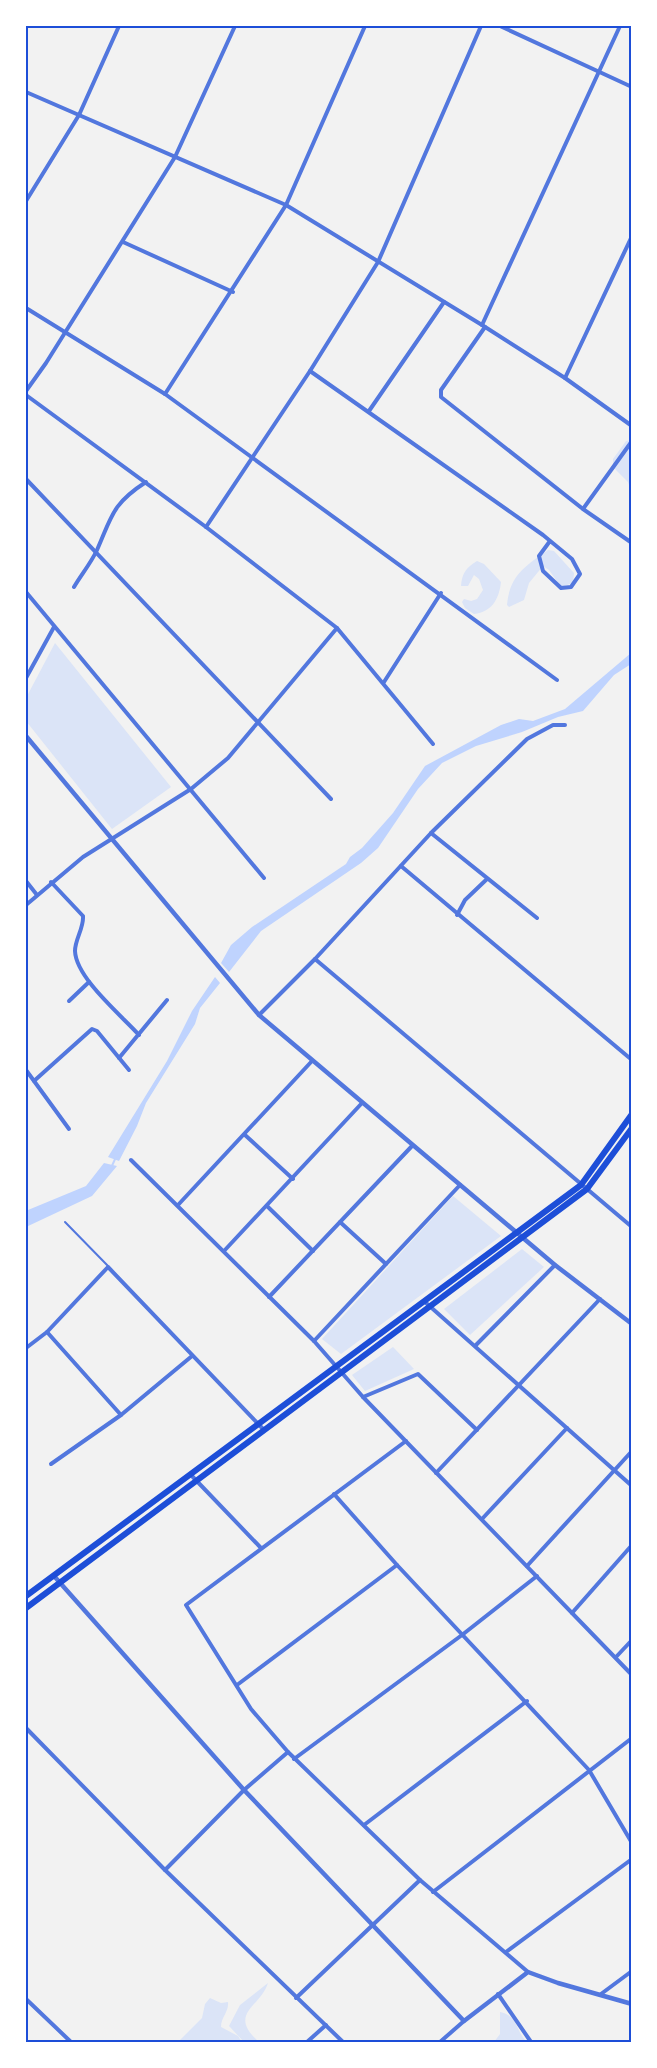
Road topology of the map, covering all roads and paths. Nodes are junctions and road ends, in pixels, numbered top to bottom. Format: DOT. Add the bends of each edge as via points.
graph roads {
  1 [pos="119,26"];
  2 [pos="235,26"];
  3 [pos="365,26"];
  4 [pos="481,26"];
  5 [pos="500,26"];
  6 [pos="620,26"];
  7 [pos="598,71"];
  8 [pos="632,87"];
  9 [pos="26,93"];
  10 [pos="79,115"];
  11 [pos="175,157"];
  12 [pos="28,192"];
  13 [pos="26,201"];
  14 [pos="286,206"];
  15 [pos="632,236"];
  16 [pos="123,242"];
  17 [pos="378,262"];
  18 [pos="232,292"];
  19 [pos="444,302"];
  20 [pos="26,308"];
  21 [pos="484,326"];
  22 [pos="65,331"];
  23 [pos="310,371"];
  24 [pos="565,378"];
  25 [pos="26,393"];
  26 [pos="165,394"];
  27 [pos="369,411"];
  28 [pos="632,426"];
  29 [pos="632,441"];
  30 [pos="253,456"];
  31 [pos="26,478"];
  32 [pos="146,482"];
  33 [pos="583,509"];
  34 [pos="206,526"];
  35 [pos="550,541"];
  36 [pos="632,543"];
  37 [pos="96,551"];
  38 [pos="74,587"];
  39 [pos="26,592"];
  40 [pos="441,593"];
  41 [pos="54,627"];
  42 [pos="337,628"];
  43 [pos="26,678"];
  44 [pos="557,680"];
  45 [pos="384,682"];
  46 [pos="257,722"];
  47 [pos="565,724"];
  48 [pos="26,736"];
  49 [pos="433,744"];
  50 [pos="190,789"];
  51 [pos="331,799"];
  52 [pos="431,832"];
  53 [pos="111,840"];
  54 [pos="401,866"];
  55 [pos="264,878"];
  56 [pos="487,879"];
  57 [pos="26,881"];
  58 [pos="51,882"];
  59 [pos="37,895"];
  60 [pos="26,905"];
  61 [pos="458,915"];
  62 [pos="537,918"];
  63 [pos="315,959"];
  64 [pos="89,982"];
  65 [pos="167,1000"];
  66 [pos="69,1001"];
  67 [pos="259,1016"];
  68 [pos="139,1035"];
  69 [pos="119,1058"];
  70 [pos="312,1060"];
  71 [pos="632,1060"];
  72 [pos="26,1070"];
  73 [pos="129,1070"];
  74 [pos="34,1081"];
  75 [pos="362,1103"];
  76 [pos="632,1114"];
  77 [pos="632,1128"];
  78 [pos="69,1129"];
  79 [pos="245,1134"];
  80 [pos="412,1146"];
  81 [pos="131,1160"];
  82 [pos="293,1179"];
  83 [pos="460,1185"];
  84 [pos="584,1187"];
  85 [pos="178,1205"];
  86 [pos="267,1206"];
  87 [pos="65,1222"];
  88 [pos="340,1222"];
  89 [pos="632,1227"];
  90 [pos="518,1233"];
  91 [pos="524,1238"];
  92 [pos="224,1251"];
  93 [pos="314,1251"];
  94 [pos="386,1264"];
  95 [pos="555,1265"];
  96 [pos="109,1267"];
  97 [pos="269,1297"];
  98 [pos="600,1299"];
  99 [pos="425,1302"];
  100 [pos="432,1306"];
  101 [pos="632,1324"];
  102 [pos="47,1332"];
  103 [pos="314,1341"];
  104 [pos="476,1344"];
  105 [pos="26,1348"];
  106 [pos="192,1356"];
  107 [pos="339,1370"];
  108 [pos="520,1385"];
  109 [pos="363,1397"];
  110 [pos="121,1415"];
  111 [pos="262,1427"];
  112 [pos="568,1427"];
  113 [pos="477,1430"];
  114 [pos="406,1441"];
  115 [pos="632,1451"];
  116 [pos="51,1464"];
  117 [pos="614,1470"];
  118 [pos="436,1473"];
  119 [pos="191,1474"];
  120 [pos="196,1481"];
  121 [pos="632,1486"];
  122 [pos="334,1494"];
  123 [pos="482,1519"];
  124 [pos="632,1545"];
  125 [pos="261,1548"];
  126 [pos="397,1565"];
  127 [pos="526,1566"];
  128 [pos="54,1576"];
  129 [pos="537,1576"];
  130 [pos="60,1583"];
  131 [pos="26,1596"];
  132 [pos="26,1608"];
  133 [pos="572,1613"];
  134 [pos="462,1635"];
  135 [pos="632,1640"];
  136 [pos="616,1657"];
  137 [pos="632,1675"];
  138 [pos="237,1685"];
  139 [pos="526,1701"];
  140 [pos="26,1728"];
  141 [pos="632,1738"];
  142 [pos="288,1752"];
  143 [pos="294,1758"];
  144 [pos="589,1770"];
  145 [pos="244,1790"];
  146 [pos="364,1825"];
  147 [pos="632,1844"];
  148 [pos="632,1859"];
  149 [pos="165,1870"];
  150 [pos="420,1880"];
  151 [pos="433,1892"];
  152 [pos="373,1924"];
  153 [pos="506,1952"];
  154 [pos="632,1971"];
  155 [pos="528,1972"];
  156 [pos="498,1994"];
  157 [pos="601,1995"];
  158 [pos="296,1998"];
  159 [pos="26,1999"];
  160 [pos="632,2004"];
  161 [pos="464,2021"];
  162 [pos="326,2025"];
  163 [pos="71,2043"];
  164 [pos="307,2043"];
  165 [pos="343,2043"];
  166 [pos="440,2043"];
  167 [pos="531,2043"];
  1 -- 10 [label="street"];
  2 -- 11 [label="street"];
  3 -- 14 [label="street"];
  4 -- 17 [label="street"];
  5 -- 7 [label="street"];
  6 -- 7 [label="street"];
  7 -- 8 [label="street"];
  7 -- 21 [label="street"];
  9 -- 10 [label="street"];
  10 -- 11 [label="street"];
  10 -- 12 [label="street"];
  11 -- 14 [label="street"];
  11 -- 16 [label="street"];
  12 -- 13 [label="street"];
  14 -- 17 [label="street"];
  14 -- 18 [label="street"];
  15 -- 24 [label="street"];
  16 -- 18 [label="street"];
  16 -- 22 [label="street"];
  17 -- 19 [label="street"];
  17 -- 23 [label="street"];
  18 -- 26 [label="street"];
  19 -- 21 [label="street"];
  19 -- 27 [label="street"];
  20 -- 22 [label="street"];
  21 -- 24 [label="street"];
  21 -- 33 [label="street" via="441,390 441,397"];
  22 -- 25 [label="street"];
  22 -- 26 [label="street"];
  23 -- 27 [label="street"];
  23 -- 30 [label="street"];
  24 -- 28 [label="street"];
  25 -- 32 [label="street"];
  26 -- 30 [label="street"];
  27 -- 35 [label="street"];
  29 -- 33 [label="street"];
  30 -- 34 [label="street"];
  30 -- 40 [label="street"];
  31 -- 37 [label="street"];
  32 -- 34 [label="street"];
  32 -- 37 [label="street" via="127,494 113,511"];
  33 -- 36 [label="street"];
  34 -- 42 [label="street"];
  35 -- 35 [label="street" via="578,568 580,574 571,587 561,588 543,571 539,556"];
  37 -- 38 [label="street"];
  37 -- 46 [label="street"];
  39 -- 41 [label="street"];
  40 -- 44 [label="street"];
  40 -- 45 [label="street"];
  41 -- 43 [label="street"];
  41 -- 50 [label="street"];
  42 -- 45 [label="street"];
  42 -- 46 [label="street"];
  45 -- 49 [label="street"];
  46 -- 50 [label="street" via="228,758"];
  46 -- 51 [label="street"];
  47 -- 52 [label="street" via="553,725 527,739"];
  48 -- 53 [label="street"];
  50 -- 53 [label="street"];
  50 -- 55 [label="street"];
  52 -- 54 [label="street"];
  52 -- 56 [label="street"];
  53 -- 58 [label="street"];
  53 -- 67 [label="street"];
  54 -- 61 [label="street"];
  54 -- 63 [label="street"];
  56 -- 61 [label="street" via="465,900"];
  56 -- 62 [label="street"];
  57 -- 59 [label="street"];
  58 -- 59 [label="street"];
  58 -- 64 [label="street" via="83,915 76,961"];
  59 -- 60 [label="street"];
  61 -- 71 [label="street"];
  63 -- 67 [label="street"];
  63 -- 84 [label="street"];
  64 -- 66 [label="street"];
  64 -- 68 [label="street"];
  65 -- 68 [label="street"];
  67 -- 70 [label="street"];
  68 -- 69 [label="street"];
  69 -- 73 [label="street"];
  69 -- 74 [label="street" via="92,1029"];
  70 -- 75 [label="street"];
  70 -- 79 [label="street"];
  72 -- 74 [label="street"];
  74 -- 78 [label="street"];
  75 -- 80 [label="street"];
  75 -- 82 [label="street"];
  76 -- 84 [label="main road"];
  77 -- 84 [label="main road"];
  79 -- 82 [label="street"];
  79 -- 85 [label="street"];
  80 -- 83 [label="street"];
  80 -- 88 [label="street"];
  81 -- 85 [label="street"];
  82 -- 86 [label="street"];
  83 -- 90 [label="street"];
  83 -- 94 [label="street"];
  84 -- 89 [label="street"];
  84 -- 90 [label="main road"];
  84 -- 91 [label="main road"];
  85 -- 92 [label="street"];
  86 -- 92 [label="street"];
  86 -- 93 [label="street"];
  87 -- 96 [label="lane"];
  88 -- 93 [label="street"];
  88 -- 94 [label="street"];
  90 -- 91 [label="street"];
  90 -- 99 [label="main road"];
  91 -- 95 [label="street"];
  91 -- 100 [label="main road"];
  92 -- 97 [label="street"];
  93 -- 97 [label="street"];
  94 -- 103 [label="street"];
  95 -- 98 [label="street"];
  95 -- 104 [label="street"];
  96 -- 102 [label="street"];
  96 -- 106 [label="street"];
  97 -- 103 [label="street"];
  98 -- 101 [label="street"];
  98 -- 108 [label="street"];
  99 -- 100 [label="street"];
  99 -- 107 [label="main road"];
  100 -- 104 [label="street"];
  100 -- 107 [label="main road"];
  102 -- 105 [label="street"];
  102 -- 110 [label="street"];
  103 -- 107 [label="street"];
  104 -- 108 [label="street"];
  106 -- 110 [label="street"];
  106 -- 111 [label="street"];
  107 -- 109 [label="street"];
  107 -- 111 [label="main road"];
  108 -- 112 [label="street"];
  108 -- 113 [label="street"];
  109 -- 113 [label="street" via="418,1374"];
  109 -- 114 [label="street"];
  110 -- 116 [label="street"];
  111 -- 119 [label="main road"];
  111 -- 120 [label="main road"];
  112 -- 117 [label="street"];
  112 -- 123 [label="street"];
  113 -- 118 [label="street"];
  114 -- 118 [label="street"];
  114 -- 122 [label="street"];
  115 -- 117 [label="street"];
  117 -- 121 [label="street"];
  117 -- 127 [label="street"];
  118 -- 123 [label="street"];
  119 -- 120 [label="street"];
  119 -- 128 [label="main road"];
  120 -- 125 [label="street"];
  120 -- 130 [label="main road"];
  122 -- 125 [label="street"];
  122 -- 126 [label="street"];
  123 -- 127 [label="street"];
  124 -- 133 [label="street"];
  125 -- 138 [label="street" via="186,1605"];
  126 -- 134 [label="street"];
  126 -- 138 [label="street"];
  127 -- 129 [label="street"];
  128 -- 130 [label="street"];
  128 -- 131 [label="main road"];
  129 -- 133 [label="street"];
  129 -- 134 [label="street"];
  130 -- 132 [label="main road"];
  130 -- 145 [label="street"];
  133 -- 136 [label="street"];
  134 -- 139 [label="street"];
  134 -- 143 [label="street"];
  135 -- 136 [label="street"];
  136 -- 137 [label="street"];
  138 -- 142 [label="street" via="251,1709"];
  139 -- 144 [label="street"];
  139 -- 146 [label="street"];
  140 -- 149 [label="street"];
  141 -- 144 [label="street"];
  142 -- 143 [label="street"];
  142 -- 145 [label="street"];
  143 -- 146 [label="street"];
  144 -- 147 [label="street"];
  144 -- 151 [label="street"];
  145 -- 149 [label="street"];
  145 -- 152 [label="street"];
  146 -- 150 [label="street"];
  148 -- 153 [label="street"];
  149 -- 158 [label="street"];
  150 -- 151 [label="street"];
  150 -- 152 [label="street"];
  151 -- 153 [label="street"];
  152 -- 158 [label="street"];
  152 -- 161 [label="street"];
  153 -- 155 [label="street"];
  154 -- 157 [label="street"];
  155 -- 156 [label="street"];
  155 -- 157 [label="street"];
  156 -- 161 [label="street"];
  156 -- 167 [label="street"];
  157 -- 160 [label="street"];
  158 -- 162 [label="street"];
  159 -- 163 [label="street"];
  161 -- 166 [label="street"];
  162 -- 164 [label="street"];
  162 -- 165 [label="street"];
}
